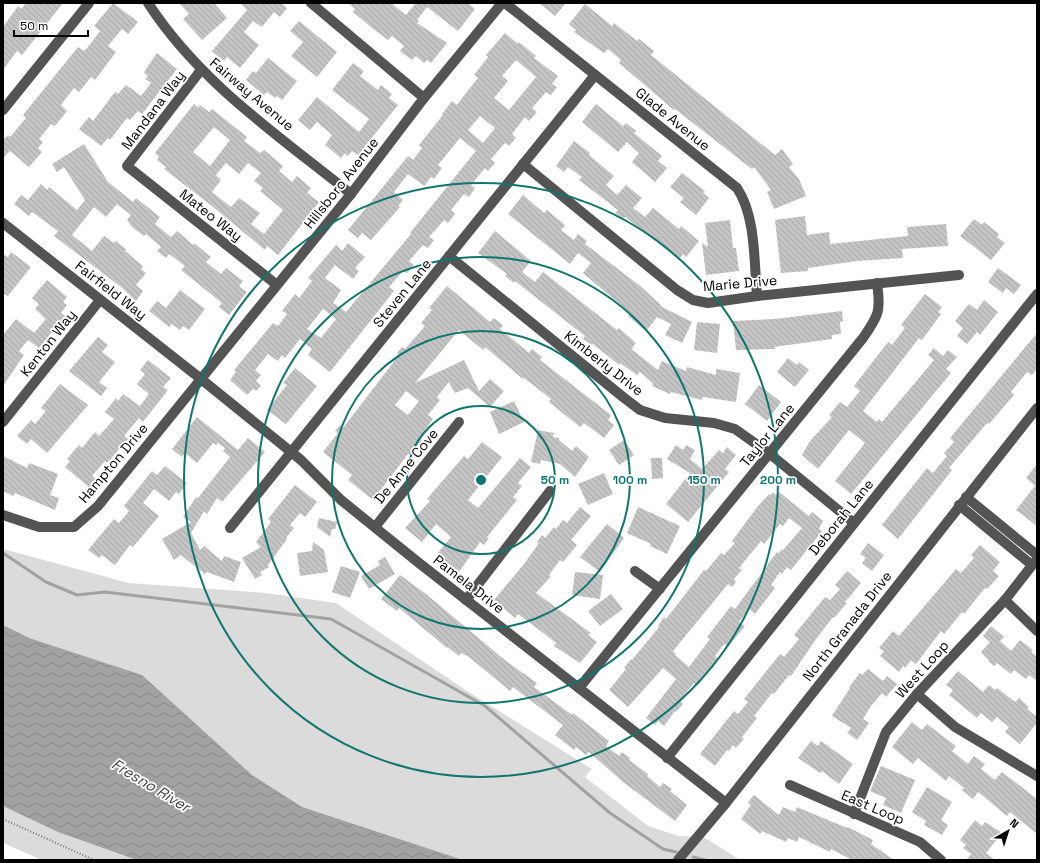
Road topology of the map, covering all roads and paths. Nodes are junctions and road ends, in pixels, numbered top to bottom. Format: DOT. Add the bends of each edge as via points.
graph roads {
  1 [pos="89,3"];
  2 [pos="148,3"];
  3 [pos="311,3"];
  4 [pos="502,3"];
  5 [pos="505,3"];
  6 [pos="201,70"];
  7 [pos="595,75"];
  8 [pos="424,98"];
  9 [pos="3,110"];
  10 [pos="523,164"];
  11 [pos="127,166"];
  12 [pos="352,194"];
  13 [pos="3,223"];
  14 [pos="449,256"];
  15 [pos="959,275"];
  16 [pos="877,283"];
  17 [pos="277,285"];
  18 [pos="1037,294"];
  19 [pos="757,296"];
  20 [pos="100,300"];
  21 [pos="201,379"];
  22 [pos="1037,408"];
  23 [pos="3,422"];
  24 [pos="459,422"];
  25 [pos="291,452"];
  26 [pos="770,454"];
  27 [pos="550,491"];
  28 [pos="966,497"];
  29 [pos="959,505"];
  30 [pos="3,515"];
  31 [pos="854,523"];
  32 [pos="375,527"];
  33 [pos="230,528"];
  34 [pos="1037,555"];
  35 [pos="1035,562"];
  36 [pos="636,571"];
  37 [pos="660,589"];
  38 [pos="466,600"];
  39 [pos="1005,600"];
  40 [pos="1037,631"];
  41 [pos="579,688"];
  42 [pos="917,694"];
  43 [pos="667,758"];
  44 [pos="1037,776"];
  45 [pos="790,785"];
  46 [pos="726,803"];
  47 [pos="854,814"];
  48 [pos="3,819"];
  49 [pos="94,860"];
  50 [pos="678,860"];
  51 [pos="941,860"];
  1 -- 9 [label="street"];
  2 -- 6 [label="street, Fairway Avenue" via="182,51"];
  3 -- 8 [label="street"];
  4 -- 8 [label="street, Hillsboro Avenue"];
  5 -- 7 [label="street, Glade Avenue"];
  6 -- 11 [label="street, Mandana Way"];
  6 -- 12 [label="street, Fairway Avenue" via="219,88"];
  7 -- 10 [label="street, Steven Lane"];
  7 -- 19 [label="street, Glade Avenue" via="737,188 745,200 750,218"];
  8 -- 12 [label="street, Hillsboro Avenue"];
  10 -- 14 [label="street, Steven Lane"];
  10 -- 19 [label="street, Marie Drive" via="677,290 694,300 708,303"];
  11 -- 17 [label="street, Mateo Way"];
  12 -- 17 [label="street, Hillsboro Avenue"];
  13 -- 20 [label="street, Fairfield Way"];
  14 -- 25 [label="street, Steven Lane"];
  14 -- 26 [label="street, Kimberly Drive" via="640,410 664,418 714,423 735,428"];
  15 -- 16 [label="street, Marie Drive"];
  16 -- 19 [label="street, Marie Drive"];
  16 -- 26 [label="street, Taylor Lane" via="880,304 876,320"];
  17 -- 21 [label="street, Hillsboro Avenue"];
  18 -- 31 [label="street, Deborah Lane"];
  20 -- 21 [label="street, Fairfield Way"];
  20 -- 23 [label="street, Kenton Way"];
  21 -- 25 [label="street, Pamela Drive"];
  21 -- 30 [label="street, Hampton Drive" via="98,506 74,527 39,527"];
  22 -- 28 [label="street, North Granada Drive"];
  24 -- 32 [label="street, De Anne Cove"];
  25 -- 32 [label="street, Pamela Drive" via="341,500"];
  25 -- 33 [label="street, Steven Lane"];
  26 -- 31 [label="street, Kimberly Drive"];
  26 -- 37 [label="street, Taylor Lane"];
  27 -- 38 [label="street"];
  28 -- 29 [label="street, North Granada Drive"];
  28 -- 34 [label="street"];
  29 -- 35 [label="street"];
  29 -- 46 [label="street, North Granada Drive"];
  31 -- 43 [label="street, Deborah Lane"];
  32 -- 38 [label="street, Pamela Drive"];
  35 -- 39 [label="street, West Loop"];
  36 -- 37 [label="street"];
  37 -- 41 [label="street, Taylor Lane"];
  38 -- 41 [label="street, Pamela Drive"];
  39 -- 40 [label="street"];
  39 -- 42 [label="street, West Loop"];
  41 -- 43 [label="street, Pamela Drive"];
  42 -- 44 [label="street" via="955,727"];
  42 -- 47 [label="street, West Loop" via="886,732"];
  43 -- 46 [label="street, Pamela Drive"];
  45 -- 47 [label="street, East Loop"];
  46 -- 50 [label="street, North Granada Drive"];
  47 -- 51 [label="street, East Loop" via="920,842"];
  48 -- 49 [label="path"];
}
